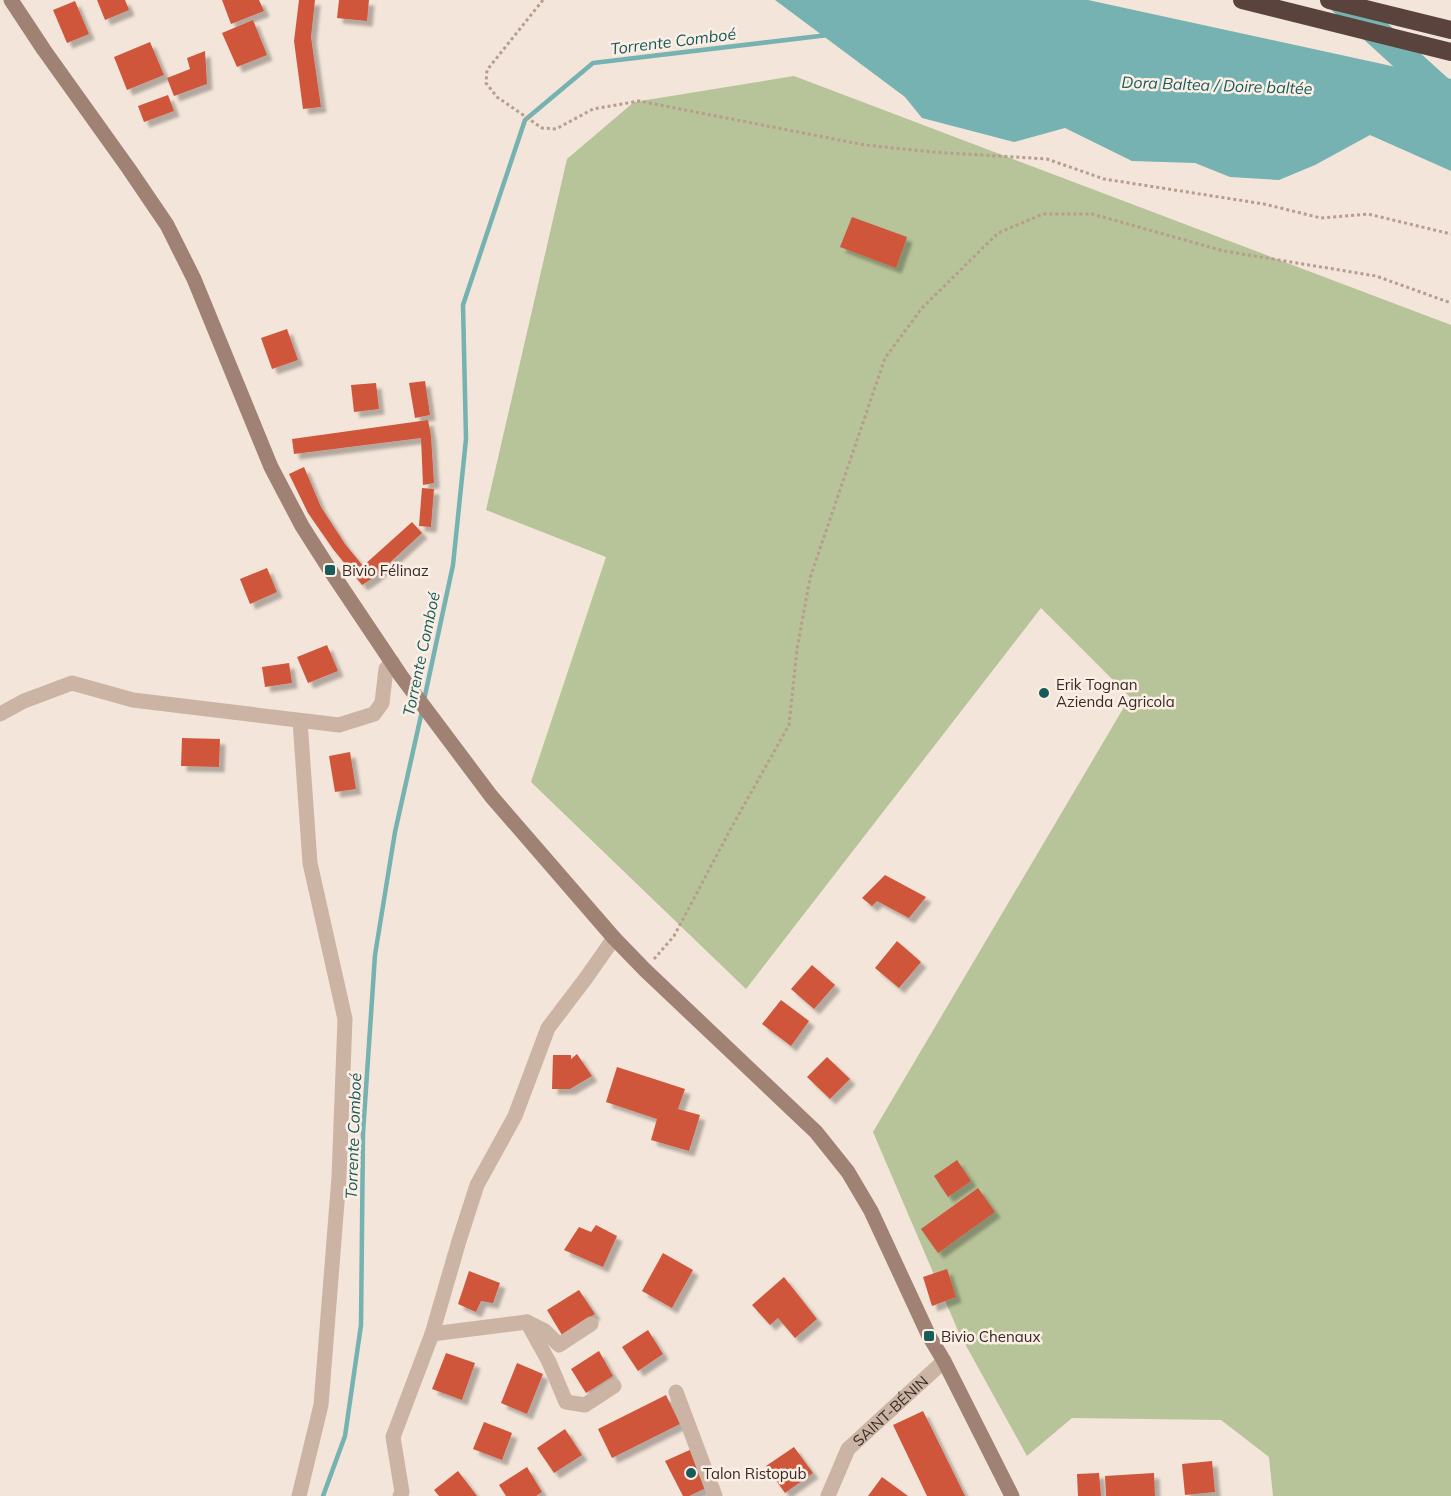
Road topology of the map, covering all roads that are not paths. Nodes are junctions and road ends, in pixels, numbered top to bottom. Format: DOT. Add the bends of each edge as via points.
graph roads {
  1 [pos="11,0"];
  2 [pos="1242,0"];
  3 [pos="1329,0"];
  4 [pos="1451,30"];
  5 [pos="1451,52"];
  6 [pos="392,662"];
  7 [pos="0,714"];
  8 [pos="300,721"];
  9 [pos="614,938"];
  10 [pos="527,1322"];
  11 [pos="591,1324"];
  12 [pos="432,1334"];
  13 [pos="944,1361"];
  14 [pos="614,1386"];
  15 [pos="676,1392"];
  16 [pos="299,1496"];
  17 [pos="400,1496"];
  18 [pos="715,1496"];
  19 [pos="828,1496"];
  20 [pos="1012,1496"];
  1 -- 6 [label="main road" via="167,225 194,279 276,477 302,526"];
  2 -- 5 [label="highway"];
  3 -- 4 [label="highway"];
  6 -- 8 [label="street" via="386,669 382,703 374,714 339,725"];
  6 -- 9 [label="main road" via="491,796"];
  7 -- 8 [label="street" via="72,682 133,700"];
  8 -- 16 [label="street" via="310,863 345,1019 339,1177 321,1405"];
  9 -- 12 [label="street" via="548,1028 515,1116 477,1185"];
  9 -- 13 [label="main road" via="816,1132 848,1172"];
  10 -- 11 [label="street" via="545,1331 559,1345"];
  10 -- 12 [label="street"];
  10 -- 14 [label="street" via="566,1402 585,1405"];
  12 -- 17 [label="street" via="393,1437"];
  13 -- 19 [label="street, SAINT-BÉNIN" via="848,1449"];
  13 -- 20 [label="main road"];
  15 -- 18 [label="street"];
}
